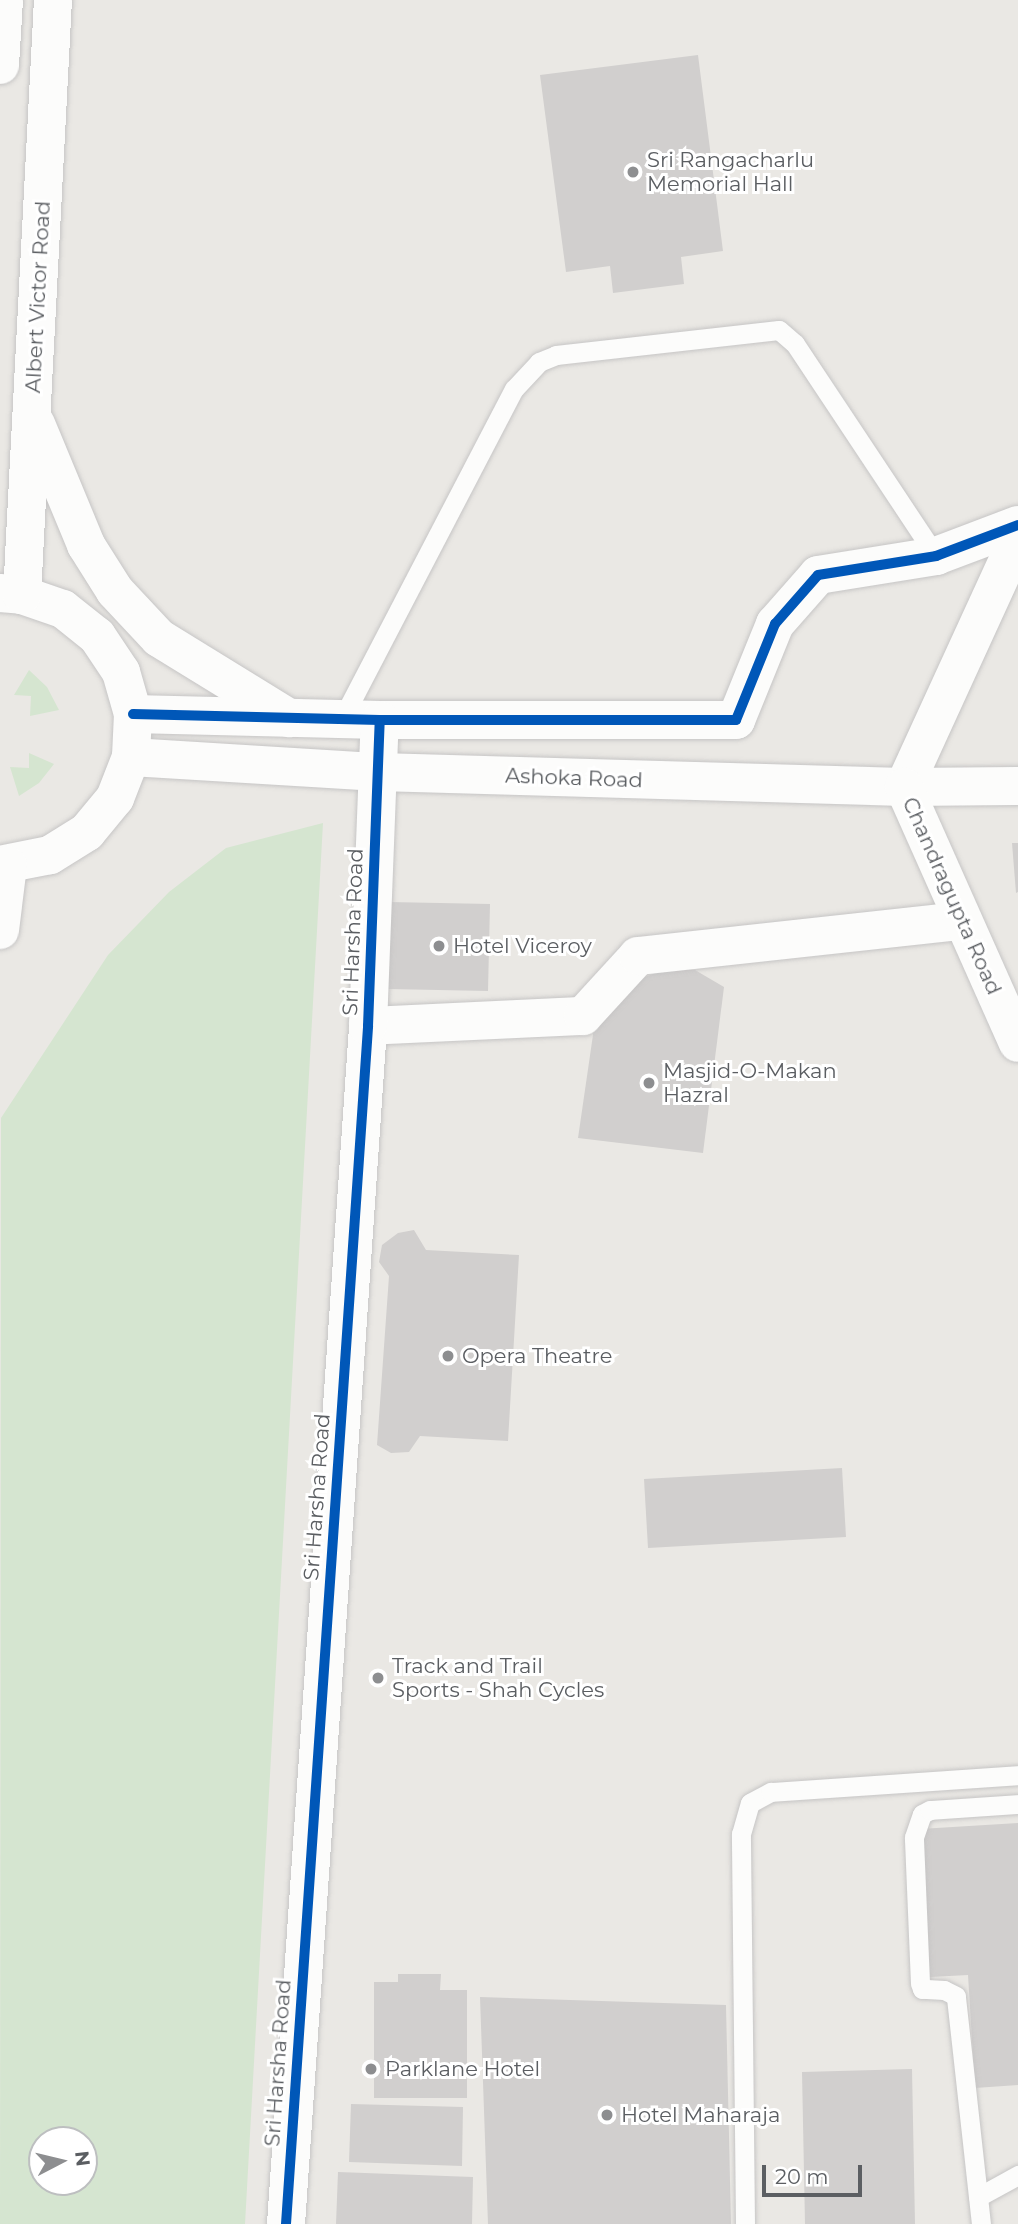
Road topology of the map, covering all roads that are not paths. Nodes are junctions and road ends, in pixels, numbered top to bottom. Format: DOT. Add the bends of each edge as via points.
graph roads {
  1 [pos="4,0"];
  2 [pos="53,0"];
  3 [pos="0,65"];
  4 [pos="32,412"];
  5 [pos="1018,525"];
  6 [pos="1018,538"];
  7 [pos="936,556"];
  8 [pos="11,594"];
  9 [pos="132,714"];
  10 [pos="289,718"];
  11 [pos="342,719"];
  12 [pos="380,720"];
  13 [pos="131,757"];
  14 [pos="379,772"];
  15 [pos="1018,786"];
  16 [pos="904,787"];
  17 [pos="4,865"];
  18 [pos="960,921"];
  19 [pos="0,930"];
  20 [pos="368,1026"];
  21 [pos="1018,1043"];
  22 [pos="1018,1775"];
  23 [pos="1018,1804"];
  24 [pos="1018,2175"];
  25 [pos="978,2197"];
  26 [pos="286,2224"];
  27 [pos="746,2224"];
  28 [pos="981,2224"];
  1 -- 3 [label="street"];
  2 -- 4 [label="street, Albert Victor Road"];
  4 -- 8 [label="street, Albert Victor Road"];
  4 -- 10 [label="street" via="86,545 115,591 159,638"];
  5 -- 7 [label="street"];
  6 -- 16 [label="street"];
  7 -- 11 [label="lane" via="795,344 779,330 556,355 539,362 514,389"];
  7 -- 12 [label="street" via="818,575 775,624 736,720"];
  8 -- 9 [label="street" via="63,609 97,636 121,672"];
  9 -- 10 [label="street"];
  9 -- 13 [label="street"];
  10 -- 11 [label="street"];
  11 -- 12 [label="street"];
  12 -- 14 [label="street, Sri Harsha Road"];
  13 -- 14 [label="street, Ashoka Road"];
  13 -- 17 [label="street" via="115,798 87,832 50,855"];
  14 -- 16 [label="street, Ashoka Road"];
  14 -- 20 [label="street, Sri Harsha Road"];
  15 -- 16 [label="street, Ashoka Road"];
  16 -- 18 [label="street, Chandragupta Road"];
  17 -- 19 [label="street"];
  18 -- 20 [label="street" via="638,956 583,1016"];
  18 -- 21 [label="street, Chandragupta Road"];
  20 -- 26 [label="street, Sri Harsha Road"];
  22 -- 27 [label="lane" via="771,1792 750,1803 741,1834"];
  23 -- 25 [label="lane" via="930,1810 922,1814 914,1837 920,1983 922,1989 956,1996"];
  24 -- 25 [label="lane"];
  25 -- 28 [label="lane"];
}
